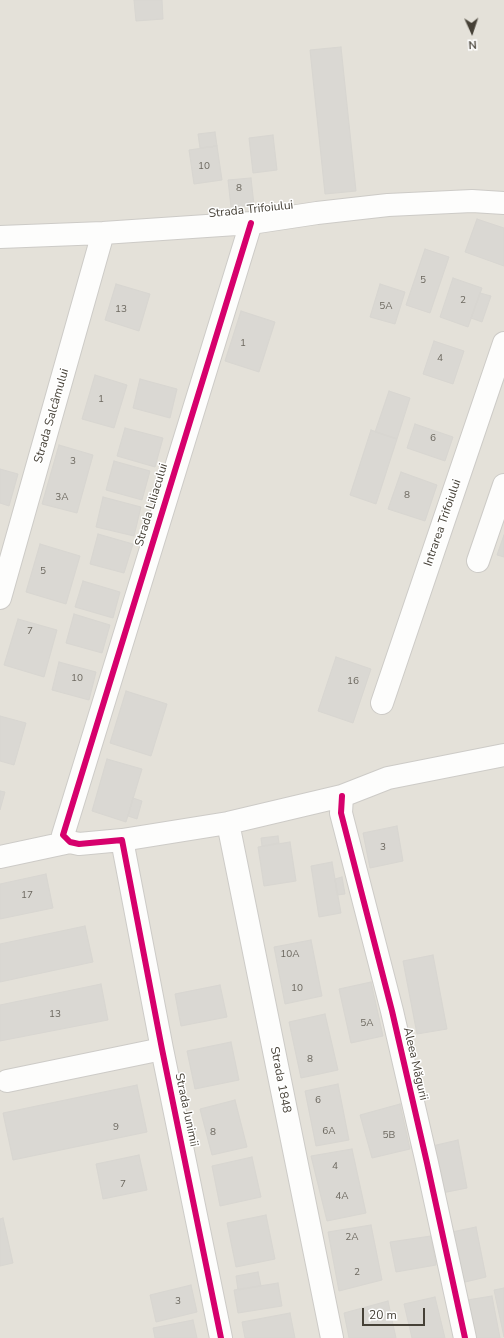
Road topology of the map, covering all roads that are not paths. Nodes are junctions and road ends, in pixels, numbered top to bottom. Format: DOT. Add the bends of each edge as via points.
graph roads {
  1 [pos="504,203"];
  2 [pos="251,223"];
  3 [pos="103,233"];
  4 [pos="0,237"];
  5 [pos="504,343"];
  6 [pos="504,485"];
  7 [pos="478,561"];
  8 [pos="0,598"];
  9 [pos="382,703"];
  10 [pos="504,755"];
  11 [pos="342,796"];
  12 [pos="228,823"];
  13 [pos="122,840"];
  14 [pos="70,842"];
  15 [pos="0,857"];
  16 [pos="162,1050"];
  17 [pos="7,1081"];
  18 [pos="221,1338"];
  19 [pos="332,1338"];
  20 [pos="465,1338"];
  1 -- 2 [label="street, Strada Trifoiului" via="472,201 388,205"];
  2 -- 3 [label="street, Strada Trifoiului"];
  2 -- 14 [label="street, Strada Liliacului" via="63,835"];
  3 -- 4 [label="street, Strada Trifoiului"];
  3 -- 8 [label="street, Strada Salcâmului"];
  5 -- 9 [label="street, Intrarea Trifoiului"];
  6 -- 7 [label="street"];
  10 -- 11 [label="street" via="388,778"];
  11 -- 12 [label="street"];
  11 -- 20 [label="street, Aleea Măgurii" via="341,813 392,1011"];
  12 -- 13 [label="street"];
  12 -- 19 [label="street, Strada 1848"];
  13 -- 14 [label="street" via="79,844"];
  13 -- 16 [label="street, Strada Junimii"];
  14 -- 15 [label="street"];
  16 -- 17 [label="street"];
  16 -- 18 [label="street, Strada Junimii"];
}
